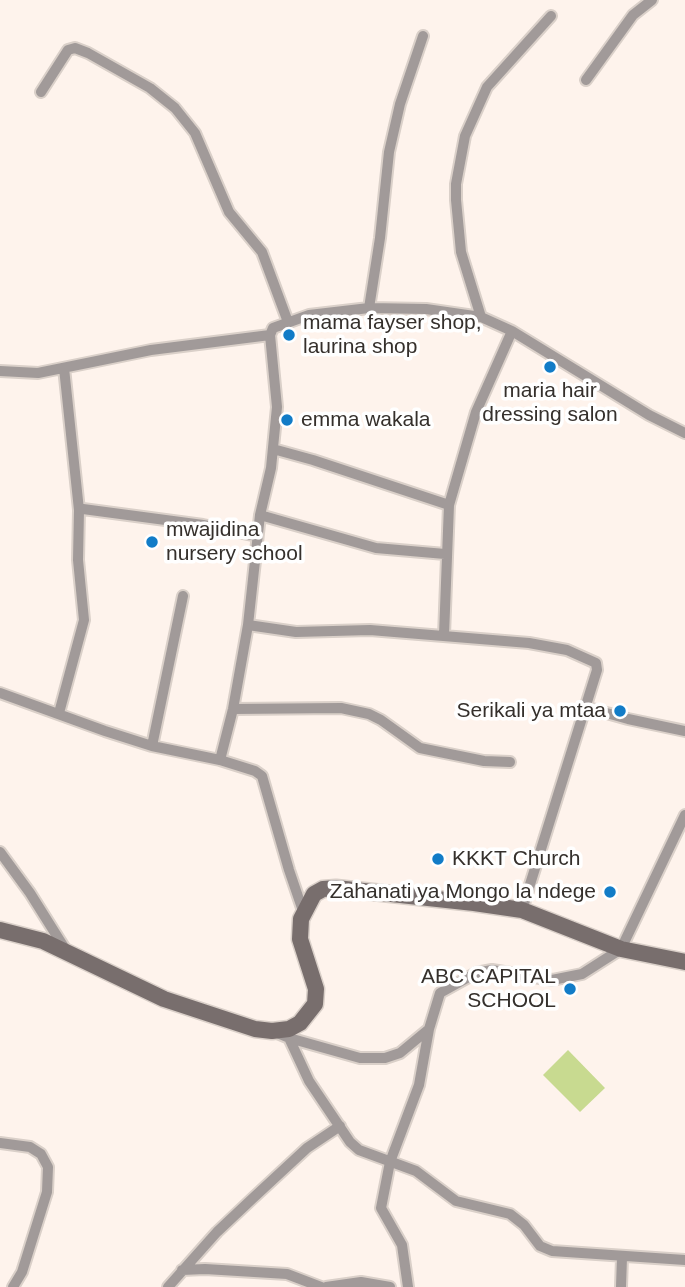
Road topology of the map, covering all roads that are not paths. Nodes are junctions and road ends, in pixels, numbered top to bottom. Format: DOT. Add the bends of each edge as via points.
graph roads {
  1 [pos="652,0"];
  2 [pos="551,16"];
  3 [pos="423,36"];
  4 [pos="586,80"];
  5 [pos="41,92"];
  6 [pos="369,308"];
  7 [pos="481,317"];
  8 [pos="288,322"];
  9 [pos="512,331"];
  10 [pos="270,335"];
  11 [pos="65,368"];
  12 [pos="0,371"];
  13 [pos="685,433"];
  14 [pos="273,449"];
  15 [pos="449,505"];
  16 [pos="79,510"];
  17 [pos="260,515"];
  18 [pos="257,536"];
  19 [pos="445,554"];
  20 [pos="183,596"];
  21 [pos="248,625"];
  22 [pos="444,635"];
  23 [pos="0,693"];
  24 [pos="585,707"];
  25 [pos="233,709"];
  26 [pos="59,713"];
  27 [pos="685,731"];
  28 [pos="152,746"];
  29 [pos="220,760"];
  30 [pos="510,762"];
  31 [pos="685,815"];
  32 [pos="0,852"];
  33 [pos="303,911"];
  34 [pos="522,911"];
  35 [pos="0,930"];
  36 [pos="621,949"];
  37 [pos="67,951"];
  38 [pos="685,962"];
  39 [pos="429,1029"];
  40 [pos="272,1031"];
  41 [pos="289,1038"];
  42 [pos="340,1126"];
  43 [pos="0,1143"];
  44 [pos="390,1162"];
  45 [pos="622,1257"];
  46 [pos="685,1260"];
  47 [pos="182,1269"];
  48 [pos="13,1287"];
  49 [pos="168,1287"];
  50 [pos="324,1287"];
  51 [pos="390,1287"];
  52 [pos="408,1287"];
  53 [pos="621,1287"];
  1 -- 4 [label="street" via="633,15"];
  2 -- 7 [label="street" via="487,87 465,136 456,200 461,252"];
  3 -- 6 [label="street" via="400,104 390,152"];
  5 -- 8 [label="street" via="68,50 75,48 150,88 175,108 195,133 229,212 262,251"];
  6 -- 7 [label="street" via="426,309"];
  6 -- 8 [label="street"];
  7 -- 9 [label="street"];
  8 -- 10 [label="street" via="273,328"];
  9 -- 13 [label="street"];
  9 -- 15 [label="street" via="476,412"];
  10 -- 11 [label="street" via="107,357"];
  10 -- 14 [label="street" via="277,407"];
  11 -- 12 [label="street" via="38,373"];
  11 -- 16 [label="street"];
  14 -- 15 [label="street"];
  14 -- 17 [label="street"];
  15 -- 19 [label="street"];
  16 -- 18 [label="street" via="203,524"];
  16 -- 26 [label="street" via="84,620"];
  17 -- 18 [label="street"];
  17 -- 19 [label="street" via="376,548"];
  18 -- 21 [label="street"];
  19 -- 22 [label="street"];
  20 -- 28 [label="street"];
  21 -- 22 [label="street" via="296,632"];
  21 -- 25 [label="street"];
  22 -- 24 [label="street" via="529,643 586,657 596,663 597,670"];
  23 -- 26 [label="street"];
  24 -- 27 [label="street"];
  24 -- 34 [label="street"];
  25 -- 29 [label="street"];
  25 -- 30 [label="street" via="341,708 381,720 420,748"];
  26 -- 28 [label="street"];
  28 -- 29 [label="street"];
  29 -- 33 [label="street" via="262,776"];
  31 -- 36 [label="street"];
  32 -- 37 [label="street"];
  33 -- 34 [label="street" via="314,894 337,888"];
  33 -- 40 [label="street" via="300,939 316,989 315,1004 300,1023"];
  34 -- 36 [label="street"];
  35 -- 37 [label="street"];
  36 -- 38 [label="street"];
  36 -- 39 [label="street" via="582,974 552,980 492,970 476,973 440,993"];
  37 -- 40 [label="street" via="164,999"];
  39 -- 41 [label="street" via="400,1053 373,1060"];
  39 -- 44 [label="street" via="419,1085"];
  40 -- 41 [label="street"];
  41 -- 42 [label="street" via="309,1081"];
  42 -- 44 [label="street" via="359,1150"];
  42 -- 47 [label="street" via="307,1149"];
  43 -- 48 [label="street" via="30,1147 48,1167 47,1192"];
  44 -- 45 [label="street" via="422,1175 456,1201 510,1214 540,1246 552,1251"];
  44 -- 52 [label="street" via="381,1208 402,1245"];
  45 -- 46 [label="street"];
  45 -- 53 [label="street"];
  47 -- 49 [label="street"];
  47 -- 50 [label="street" via="287,1274"];
  50 -- 51 [label="street" via="361,1282"];
}
